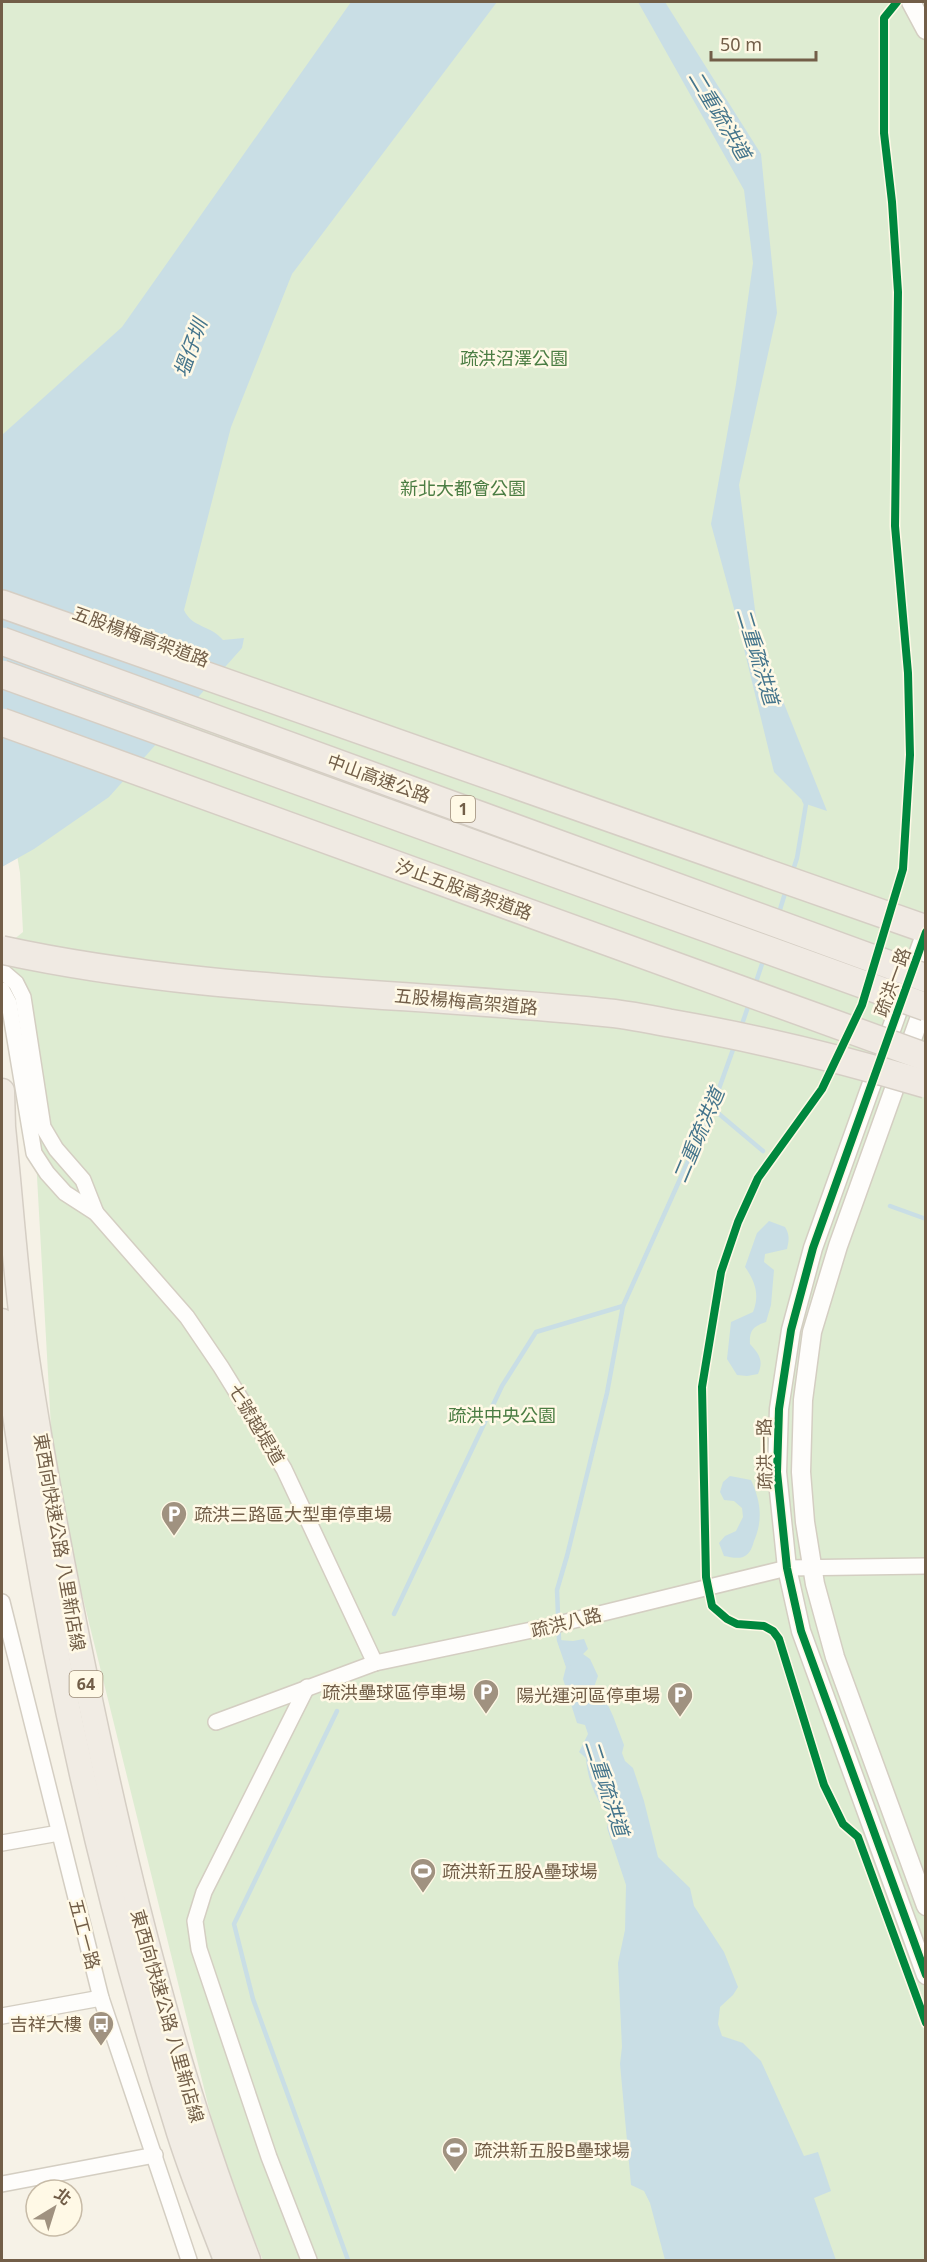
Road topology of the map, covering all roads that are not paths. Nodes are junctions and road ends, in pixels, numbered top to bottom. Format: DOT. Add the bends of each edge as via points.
graph roads {
  1 [pos="911,2"];
  2 [pos="918,2"];
  3 [pos="926,8"];
  4 [pos="926,30"];
  5 [pos="2,585"];
  6 [pos="2,604"];
  7 [pos="2,640"];
  8 [pos="2,674"];
  9 [pos="2,722"];
  10 [pos="716,856"];
  11 [pos="926,930"];
  12 [pos="2,950"];
  13 [pos="2,971"];
  14 [pos="926,978"];
  15 [pos="2,990"];
  16 [pos="926,1000"];
  17 [pos="926,1007"];
  18 [pos="926,1057"];
  19 [pos="926,1084"];
  20 [pos="2,1090"];
  21 [pos="96,1213"];
  22 [pos="2,1321"];
  23 [pos="926,1566"];
  24 [pos="787,1568"];
  25 [pos="812,1569"];
  26 [pos="2,1602"];
  27 [pos="4,1624"];
  28 [pos="375,1663"];
  29 [pos="307,1687"];
  30 [pos="216,1722"];
  31 [pos="59,1833"];
  32 [pos="2,1843"];
  33 [pos="926,1906"];
  34 [pos="926,1975"];
  35 [pos="102,1998"];
  36 [pos="2,2016"];
  37 [pos="155,2155"];
  38 [pos="2,2184"];
  39 [pos="189,2260"];
  40 [pos="226,2260"];
  41 [pos="248,2260"];
  42 [pos="309,2260"];
  1 -- 4 [label="street"];
  2 -- 3 [label="street"];
  5 -- 10 [label="highway, 五股楊梅高架道路 / 1" via="556,787"];
  6 -- 10 [label="highway, 1"];
  7 -- 14 [label="highway, 中山高速公路 / 1, bridge"];
  8 -- 17 [label="highway, 中山高速公路 / 1, bridge"];
  9 -- 18 [label="highway, 汐止五股高架道路, bridge"];
  10 -- 11 [label="highway, 1"];
  11 -- 24 [label="street, 疏洪一路" via="813,1248 791,1330 778,1408 781,1520"];
  12 -- 19 [label="highway, 五股楊梅高架道路, bridge" via="62,963 183,978 612,1013 727,1033"];
  13 -- 21 [label="street, 七號越堤道" via="16,983 23,997 44,1127 56,1149 83,1180"];
  15 -- 21 [label="street, 七號越堤道" via="9,1003 34,1153 65,1193"];
  16 -- 25 [label="street, 疏洪一路" via="838,1246 812,1332 803,1400 801,1472"];
  20 -- 41 [label="highway, 東西向快速公路 八里新店線 / 64" via="27,1359 101,1755 164,2012 209,2156"];
  21 -- 28 [label="street, 七號越堤道" via="187,1317 252,1416 284,1469"];
  22 -- 40 [label="highway, 東西向快速公路 八里新店線 / 64" via="47,1607 98,1846 176,2124"];
  23 -- 25 [label="street, 疏洪八路"];
  24 -- 25 [label="street, 疏洪八路"];
  24 -- 28 [label="street, 疏洪八路" via="546,1627"];
  24 -- 34 [label="street, 疏洪一路" via="801,1631"];
  25 -- 33 [label="street, 疏洪一路" via="835,1657"];
  26 -- 27 [label="street, 五工一路"];
  27 -- 31 [label="street, 五工一路"];
  28 -- 29 [label="street, 疏洪八路"];
  29 -- 30 [label="street, 疏洪八路"];
  29 -- 42 [label="street" via="204,1892 195,1921 199,1949 254,2114"];
  31 -- 32 [label="street"];
  31 -- 35 [label="street, 五工一路"];
  35 -- 36 [label="street"];
  35 -- 37 [label="street, 五工一路"];
  37 -- 38 [label="street"];
  37 -- 39 [label="street, 五工一路"];
}
